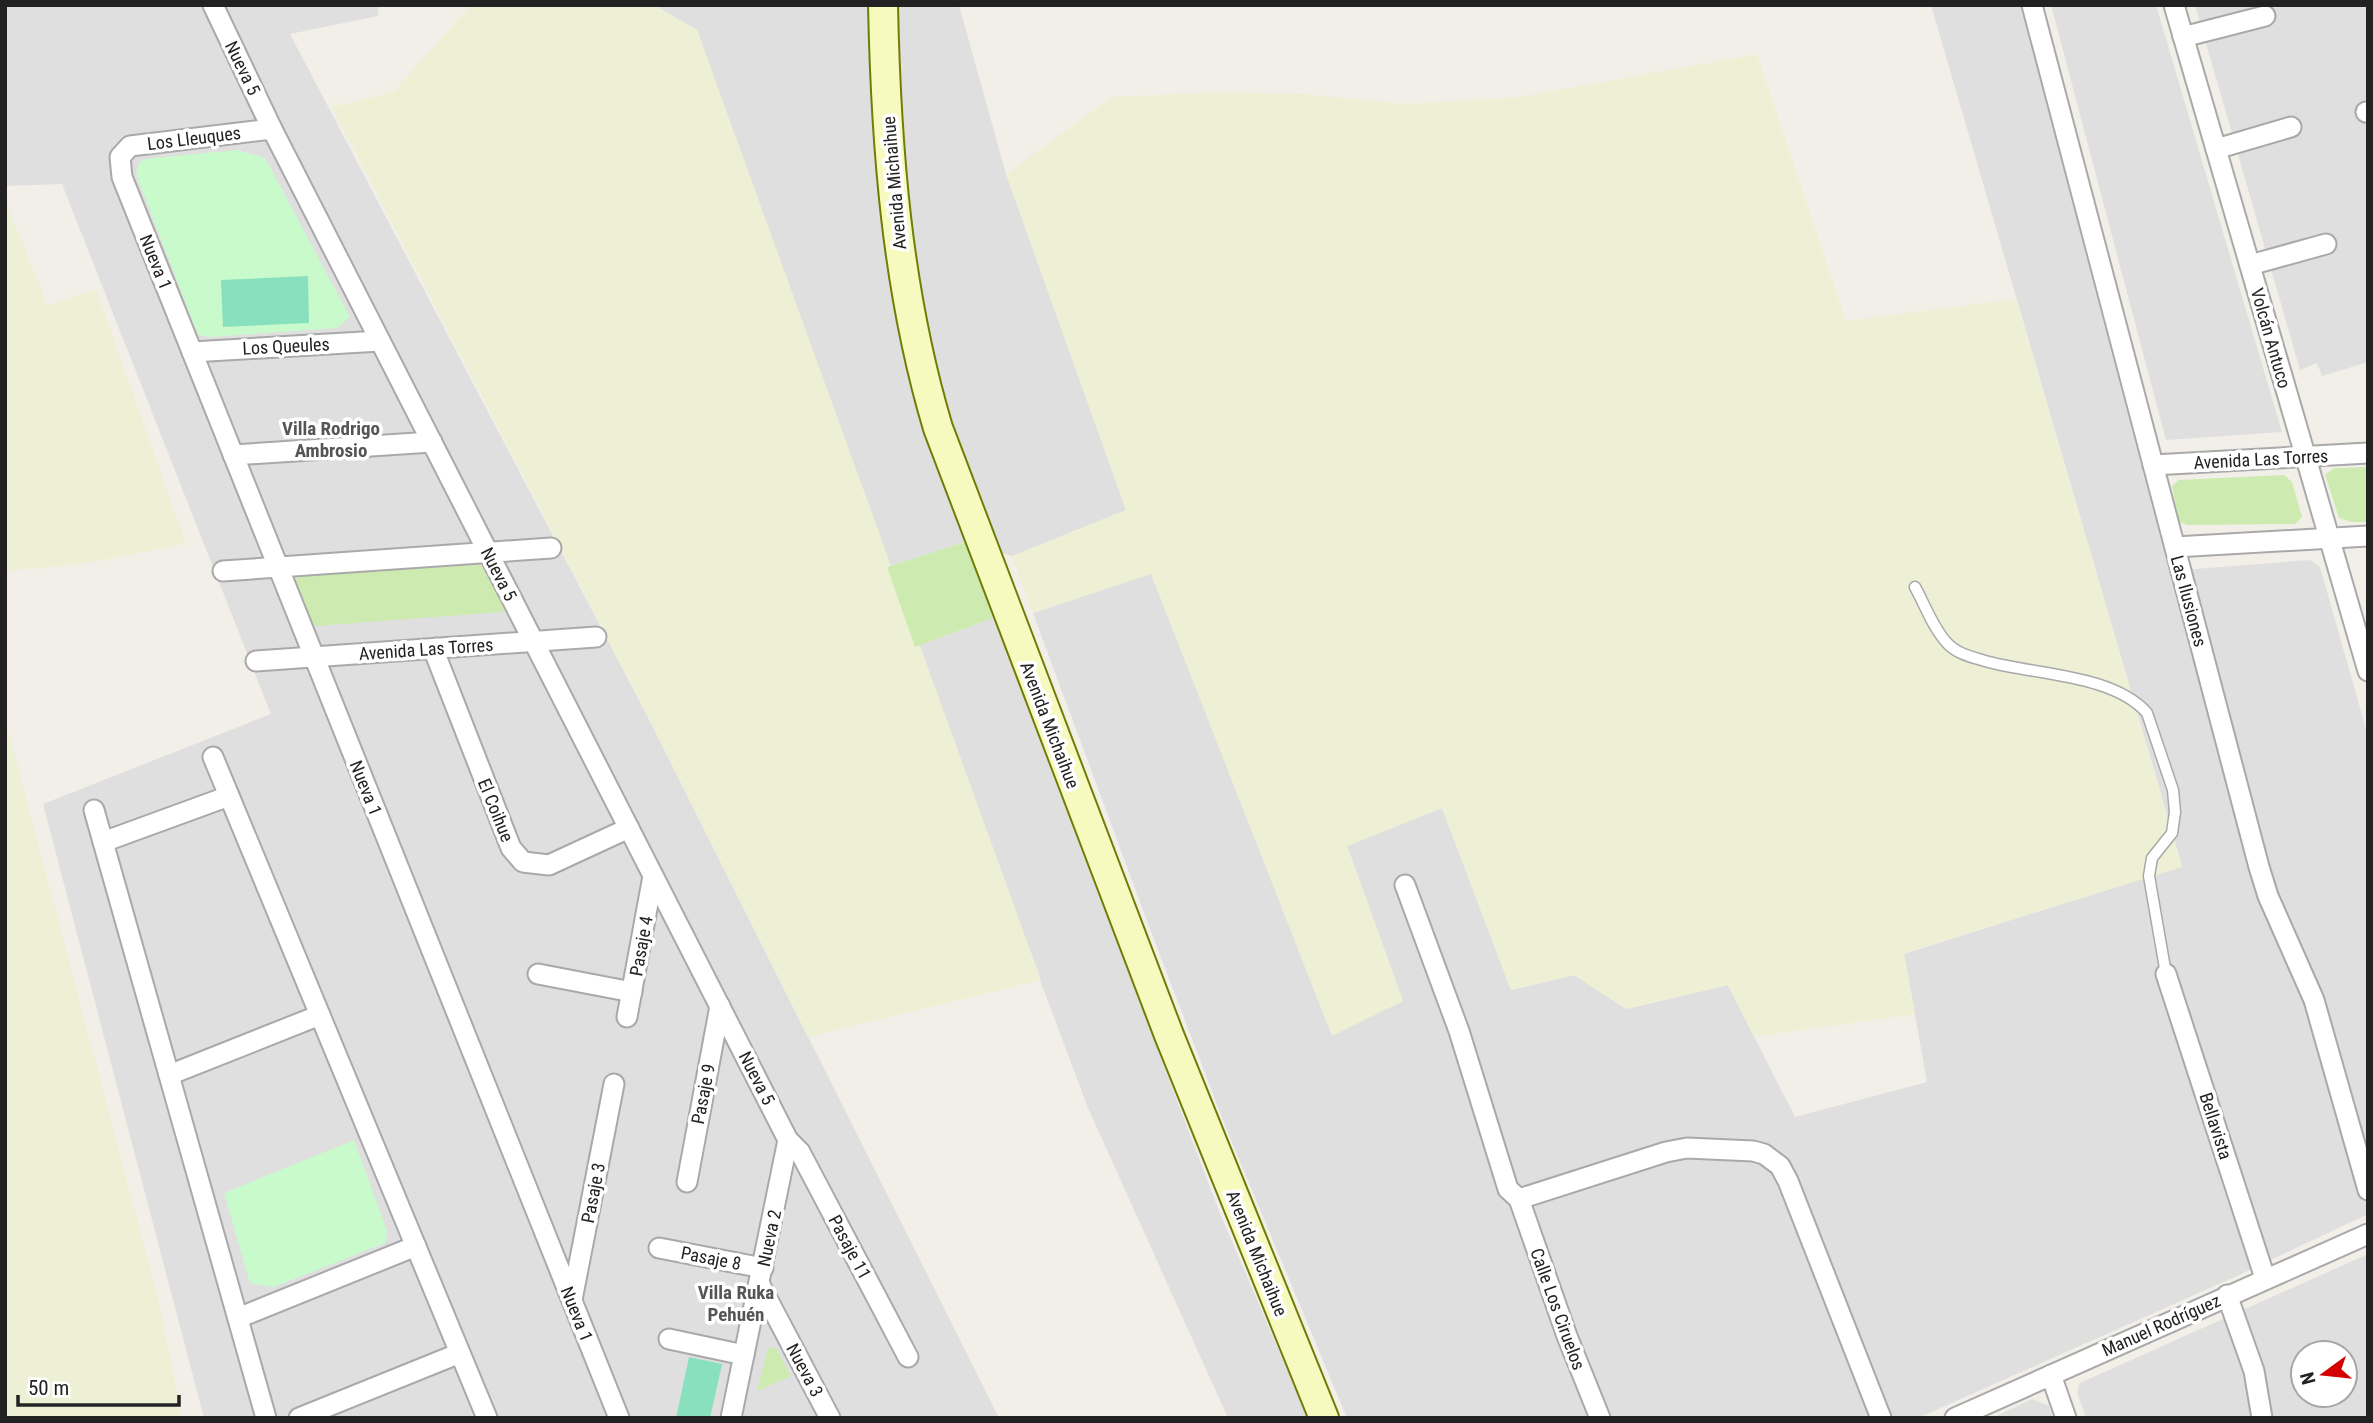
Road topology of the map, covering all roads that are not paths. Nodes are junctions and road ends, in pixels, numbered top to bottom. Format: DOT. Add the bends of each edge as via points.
graph roads {
  1 [pos="213,5"];
  2 [pos="883,5"];
  3 [pos="2032,5"];
  4 [pos="2174,5"];
  5 [pos="2265,16"];
  6 [pos="2183,37"];
  7 [pos="2291,127"];
  8 [pos="272,129"];
  9 [pos="2216,149"];
  10 [pos="120,157"];
  11 [pos="2326,244"];
  12 [pos="2250,265"];
  13 [pos="380,341"];
  14 [pos="192,352"];
  15 [pos="432,442"];
  16 [pos="2368,453"];
  17 [pos="233,455"];
  18 [pos="2305,457"];
  19 [pos="2153,465"];
  20 [pos="2368,536"];
  21 [pos="2329,538"];
  22 [pos="2175,547"];
  23 [pos="551,548"];
  24 [pos="488,553"];
  25 [pos="278,566"];
  26 [pos="223,570"];
  27 [pos="1915,587"];
  28 [pos="596,637"];
  29 [pos="533,641"];
  30 [pos="436,648"];
  31 [pos="313,657"];
  32 [pos="256,661"];
  33 [pos="2368,671"];
  34 [pos="213,757"];
  35 [pos="229,796"];
  36 [pos="94,810"];
  37 [pos="629,828"];
  38 [pos="103,842"];
  39 [pos="653,876"];
  40 [pos="1405,885"];
  41 [pos="538,974"];
  42 [pos="2166,974"];
  43 [pos="632,992"];
  44 [pos="720,1006"];
  45 [pos="320,1015"];
  46 [pos="627,1017"];
  47 [pos="169,1075"];
  48 [pos="614,1084"];
  49 [pos="788,1140"];
  50 [pos="687,1182"];
  51 [pos="2368,1190"];
  52 [pos="1519,1199"];
  53 [pos="2368,1234"];
  54 [pos="416,1246"];
  55 [pos="659,1248"];
  56 [pos="761,1277"];
  57 [pos="2265,1278"];
  58 [pos="2227,1295"];
  59 [pos="572,1301"];
  60 [pos="238,1318"];
  61 [pos="669,1339"];
  62 [pos="460,1353"];
  63 [pos="744,1356"];
  64 [pos="908,1357"];
  65 [pos="2050,1376"];
  66 [pos="266,1418"];
  67 [pos="299,1418"];
  68 [pos="487,1418"];
  69 [pos="619,1418"];
  70 [pos="731,1418"];
  71 [pos="830,1418"];
  72 [pos="1324,1418"];
  73 [pos="1600,1418"];
  74 [pos="1881,1418"];
  75 [pos="1955,1418"];
  76 [pos="2066,1418"];
  77 [pos="2262,1418"];
  1 -- 8 [label="street, Nueva 5"];
  2 -- 72 [label="street, Avenida Michaihue" via="903,279 938,428 1169,1035"];
  3 -- 19 [label="street, Las Ilusiones"];
  4 -- 6 [label="street, Volcán Antuco"];
  5 -- 6 [label="street"];
  6 -- 9 [label="street, Volcán Antuco"];
  7 -- 9 [label="street"];
  8 -- 10 [label="street, Los Lleuques" via="130,146"];
  8 -- 13 [label="street, Nueva 5"];
  9 -- 12 [label="street, Volcán Antuco"];
  10 -- 14 [label="street, Nueva 1" via="122,177"];
  11 -- 12 [label="street"];
  12 -- 18 [label="street, Volcán Antuco"];
  13 -- 14 [label="street, Los Queules"];
  13 -- 15 [label="street, Nueva 5"];
  14 -- 17 [label="street, Nueva 1"];
  15 -- 17 [label="street"];
  15 -- 24 [label="street, Nueva 5"];
  16 -- 18 [label="street, Avenida Las Torres"];
  17 -- 25 [label="street, Nueva 1"];
  18 -- 19 [label="street, Avenida Las Torres"];
  18 -- 21 [label="street, Volcán Antuco"];
  19 -- 22 [label="street, Las Ilusiones"];
  20 -- 21 [label="street"];
  21 -- 22 [label="street"];
  21 -- 33 [label="street, Volcán Antuco"];
  22 -- 51 [label="street, Las Ilusiones" via="2268,896 2314,1000"];
  23 -- 24 [label="street"];
  24 -- 25 [label="street"];
  24 -- 29 [label="street, Nueva 5"];
  25 -- 26 [label="street"];
  25 -- 31 [label="street, Nueva 1"];
  27 -- 42 [label="lane" via="1947,643 1960,654 2108,686 2147,713 2173,790 2175,812 2172,833 2152,858 2149,876"];
  28 -- 29 [label="street, Avenida Las Torres"];
  29 -- 30 [label="street, Avenida Las Torres"];
  29 -- 37 [label="street, Nueva 5"];
  30 -- 31 [label="street, Avenida Las Torres"];
  30 -- 37 [label="street, El Coihue" via="511,848 523,862 549,866"];
  31 -- 32 [label="street, Avenida Las Torres"];
  31 -- 59 [label="street, Nueva 1"];
  34 -- 35 [label="street"];
  35 -- 38 [label="street"];
  35 -- 45 [label="street"];
  36 -- 38 [label="street"];
  37 -- 39 [label="street, Nueva 5"];
  38 -- 47 [label="street"];
  39 -- 43 [label="street, Pasaje 4"];
  39 -- 44 [label="street, Nueva 5"];
  40 -- 52 [label="street, Calle Los Ciruelos" via="1508,1189"];
  41 -- 43 [label="street"];
  42 -- 57 [label="street, Bellavista"];
  43 -- 46 [label="street, Pasaje 4"];
  44 -- 49 [label="street, Nueva 5"];
  44 -- 50 [label="street, Pasaje 9"];
  45 -- 47 [label="street"];
  45 -- 54 [label="street"];
  47 -- 60 [label="street"];
  48 -- 59 [label="street, Pasaje 3"];
  49 -- 56 [label="street, Nueva 2"];
  49 -- 64 [label="street, Pasaje 11" via="800,1152"];
  52 -- 73 [label="street, Calle Los Ciruelos"];
  52 -- 74 [label="street" via="1676,1150 1753,1151 1774,1160 1788,1181"];
  53 -- 57 [label="street, Manuel Rodríguez"];
  54 -- 60 [label="street"];
  54 -- 62 [label="street"];
  55 -- 56 [label="street, Pasaje 8"];
  56 -- 63 [label="street, Nueva 2"];
  56 -- 71 [label="street, Nueva 3"];
  57 -- 58 [label="street, Manuel Rodríguez"];
  58 -- 65 [label="street, Manuel Rodríguez"];
  58 -- 77 [label="street" via="2254,1371"];
  59 -- 69 [label="street, Nueva 1"];
  60 -- 66 [label="street"];
  61 -- 63 [label="street"];
  62 -- 67 [label="street"];
  62 -- 68 [label="street"];
  63 -- 70 [label="street, Nueva 2"];
  65 -- 75 [label="street, Manuel Rodríguez"];
  65 -- 76 [label="street"];
}
